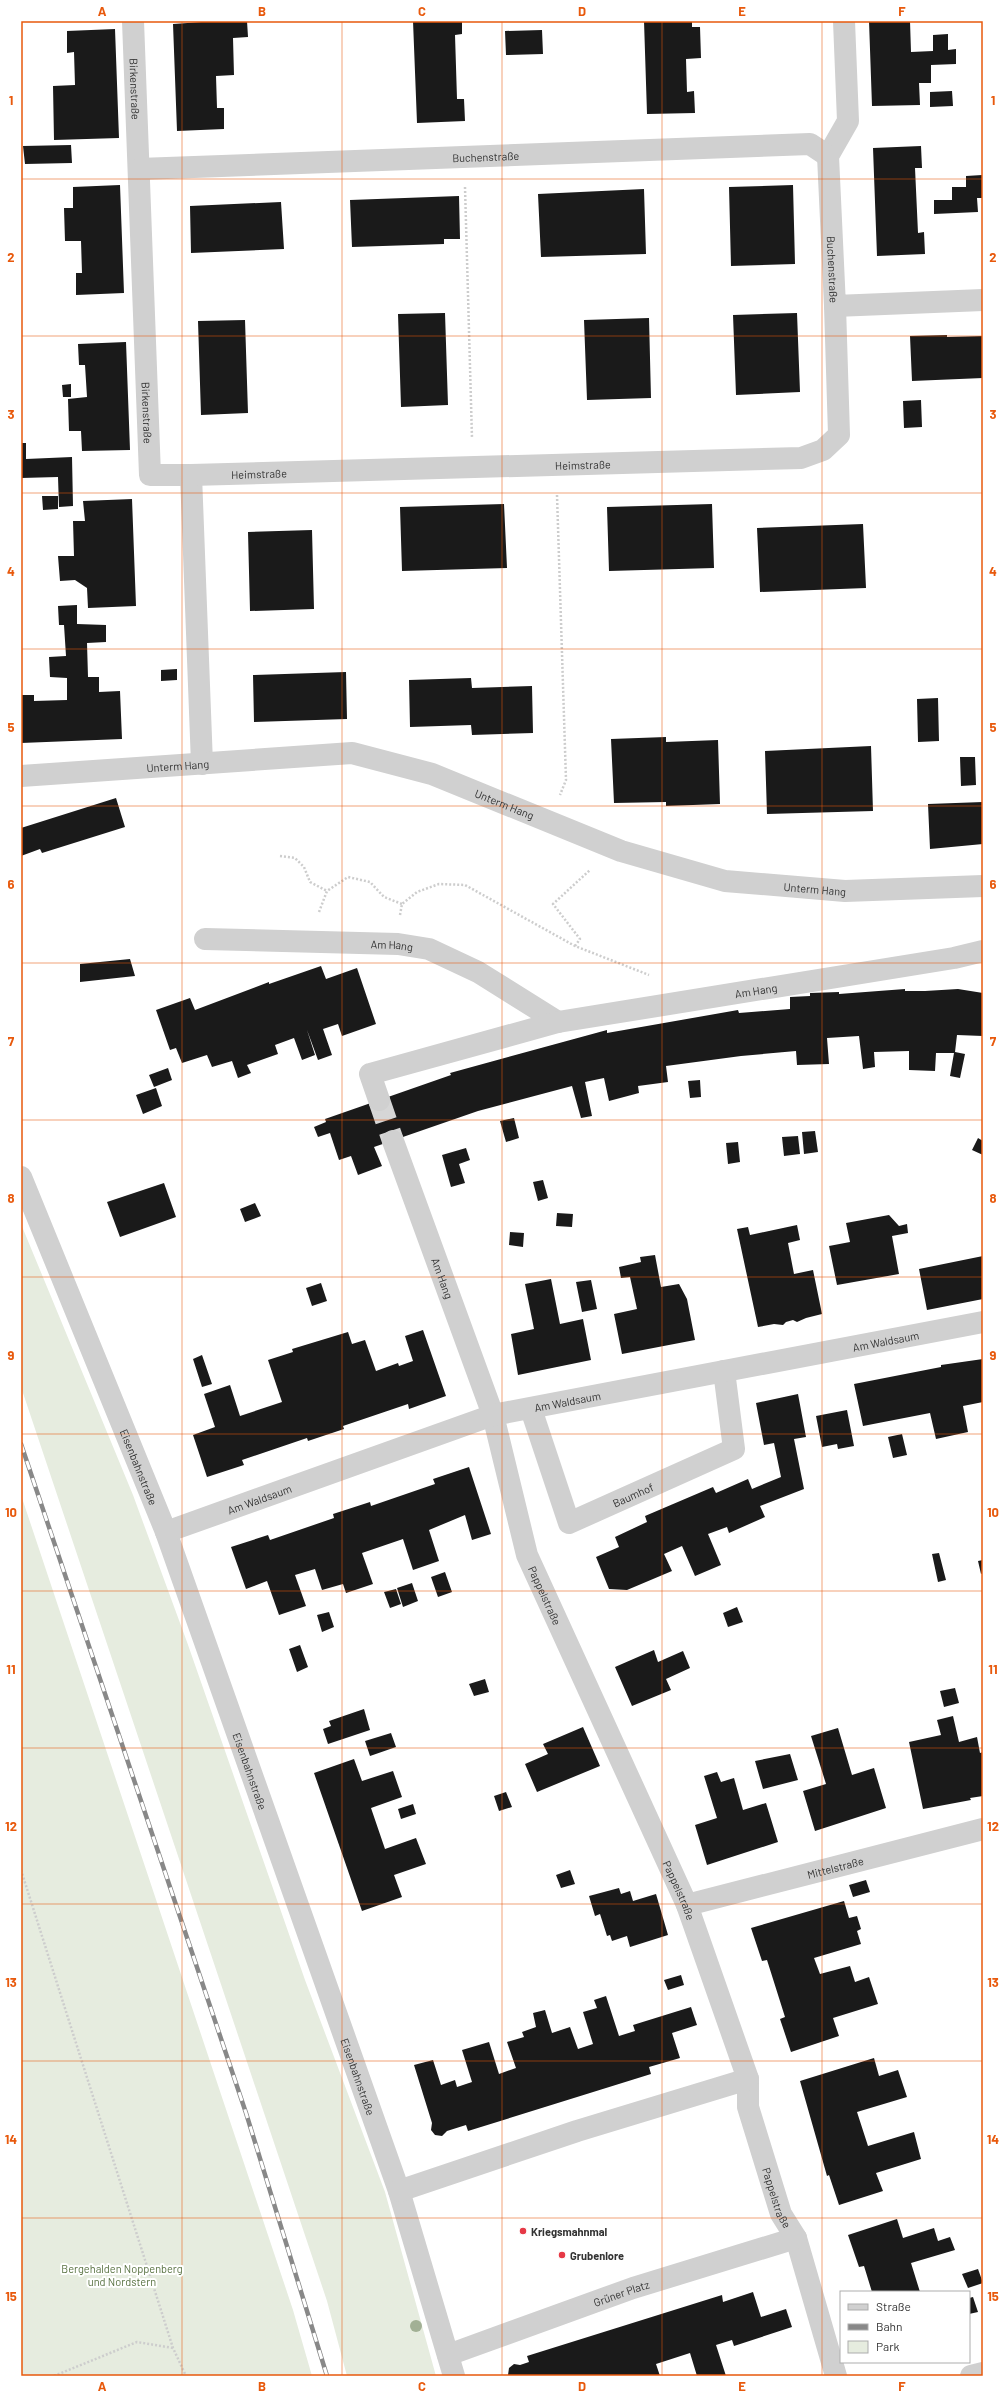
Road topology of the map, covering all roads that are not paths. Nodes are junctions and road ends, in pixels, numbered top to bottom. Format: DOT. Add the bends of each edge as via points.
graph roads {
  1 [pos="133,21"];
  2 [pos="844,21"];
  3 [pos="828,156"];
  4 [pos="139,169"];
  5 [pos="983,300"];
  6 [pos="835,306"];
  7 [pos="191,475"];
  8 [pos="202,764"];
  9 [pos="21,776"];
  10 [pos="983,886"];
  11 [pos="205,938"];
  12 [pos="983,951"];
  13 [pos="954,958"];
  14 [pos="983,964"];
  15 [pos="558,1022"];
  16 [pos="379,1100"];
  17 [pos="393,1141"];
  18 [pos="21,1177"];
  19 [pos="983,1322"];
  20 [pos="724,1372"];
  21 [pos="531,1409"];
  22 [pos="493,1415"];
  23 [pos="166,1532"];
  24 [pos="983,1829"];
  25 [pos="687,1905"];
  26 [pos="748,2079"];
  27 [pos="399,2191"];
  28 [pos="796,2238"];
  29 [pos="448,2355"];
  30 [pos="983,2373"];
  31 [pos="454,2376"];
  32 [pos="836,2376"];
  33 [pos="971,2376"];
  1 -- 4 [label="street, Birkenstraße"];
  2 -- 3 [label="street" via="848,120"];
  3 -- 4 [label="street, Buchenstraße" via="810,144"];
  3 -- 6 [label="street, Buchenstraße"];
  4 -- 7 [label="street, Birkenstraße" via="150,475"];
  5 -- 6 [label="street, Buchenstraße"];
  6 -- 7 [label="street, Heimstraße" via="839,435 823,450 801,458"];
  7 -- 8 [label="street"];
  8 -- 9 [label="street, Unterm Hang"];
  8 -- 10 [label="street, Unterm Hang" via="352,753 432,774 621,851 726,881 845,891"];
  11 -- 15 [label="street, Am Hang" via="398,944 429,949 478,972"];
  12 -- 13 [label="street, Am Hang"];
  13 -- 14 [label="street, Am Hang"];
  13 -- 15 [label="street, Am Hang"];
  15 -- 16 [label="street, Am Hang" via="370,1074"];
  17 -- 22 [label="street, Am Hang"];
  18 -- 23 [label="street, Eisenbahnstraße"];
  19 -- 20 [label="street, Am Waldsaum"];
  20 -- 21 [label="street, Am Waldsaum"];
  20 -- 21 [label="street, Baumhof" via="734,1450 569,1523"];
  21 -- 22 [label="street, Am Waldsaum"];
  22 -- 23 [label="street, Am Waldsaum"];
  22 -- 25 [label="street, Pappelstraße" via="527,1555"];
  23 -- 27 [label="street, Eisenbahnstraße"];
  24 -- 25 [label="street, Mittelstraße"];
  25 -- 26 [label="street, Pappelstraße"];
  26 -- 27 [label="street" via="577,2131"];
  26 -- 28 [label="street, Pappelstraße" via="750,2115 781,2214"];
  27 -- 29 [label="street, Eisenbahnstraße"];
  28 -- 29 [label="street, Grüner Platz" via="633,2288"];
  28 -- 32 [label="street, Pappelstraße"];
  29 -- 31 [label="street, Eisenbahnstraße"];
  30 -- 33 [label="street"];
}
